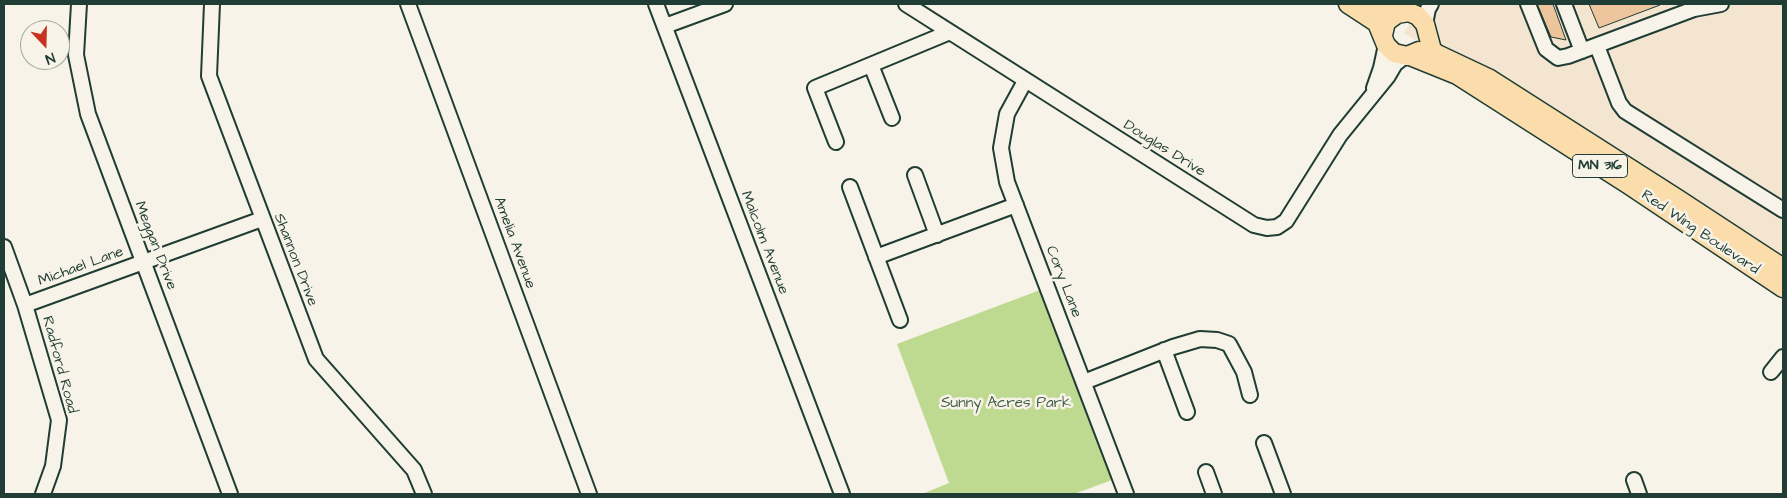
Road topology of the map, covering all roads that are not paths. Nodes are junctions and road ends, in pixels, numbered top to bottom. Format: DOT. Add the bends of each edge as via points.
graph roads {
  1 [pos="79,4"];
  2 [pos="212,4"];
  3 [pos="408,4"];
  4 [pos="656,4"];
  5 [pos="725,4"];
  6 [pos="906,4"];
  7 [pos="1348,4"];
  8 [pos="1371,4"];
  9 [pos="1431,4"];
  10 [pos="1528,4"];
  11 [pos="1564,4"];
  12 [pos="1721,4"];
  13 [pos="1405,10"];
  14 [pos="665,26"];
  15 [pos="1426,29"];
  16 [pos="950,32"];
  17 [pos="1384,40"];
  18 [pos="1597,46"];
  19 [pos="1582,51"];
  20 [pos="1407,56"];
  21 [pos="871,65"];
  22 [pos="1025,81"];
  23 [pos="1367,102"];
  24 [pos="892,118"];
  25 [pos="836,142"];
  26 [pos="915,175"];
  27 [pos="850,187"];
  28 [pos="1016,205"];
  29 [pos="1783,210"];
  30 [pos="262,219"];
  31 [pos="937,235"];
  32 [pos="4,247"];
  33 [pos="876,257"];
  34 [pos="144,261"];
  35 [pos="1783,268"];
  36 [pos="1783,288"];
  37 [pos="25,305"];
  38 [pos="900,320"];
  39 [pos="1164,350"];
  40 [pos="1783,357"];
  41 [pos="1771,372"];
  42 [pos="1084,382"];
  43 [pos="1250,395"];
  44 [pos="1187,412"];
  45 [pos="1264,443"];
  46 [pos="1206,472"];
  47 [pos="1634,480"];
  48 [pos="43,494"];
  49 [pos="230,494"];
  50 [pos="424,494"];
  51 [pos="589,494"];
  52 [pos="842,494"];
  53 [pos="1126,494"];
  54 [pos="1214,494"];
  55 [pos="1283,494"];
  56 [pos="1639,494"];
  1 -- 34 [label="street, Meggan Drive" via="76,55 88,114"];
  2 -- 30 [label="street, Shannon Drive" via="209,76"];
  3 -- 51 [label="street, Amelia Avenue"];
  4 -- 14 [label="street, Malcolm Avenue"];
  5 -- 14 [label="street"];
  6 -- 16 [label="street, Douglas Drive"];
  7 -- 17 [label="main road, Red Wing Boulevard / MN 316" via="1377,23"];
  8 -- 13 [label="main road"];
  9 -- 15 [label="street"];
  10 -- 19 [label="street" via="1546,49 1558,58"];
  11 -- 19 [label="street"];
  12 -- 18 [label="street" via="1694,9"];
  13 -- 15 [label="main road" via="1418,16"];
  13 -- 17 [label="main road" via="1386,22"];
  14 -- 52 [label="street, Malcolm Avenue"];
  15 -- 20 [label="main road" via="1422,48"];
  15 -- 35 [label="main road, Red Wing Boulevard / MN 316" via="1432,50 1437,54 1490,79"];
  16 -- 21 [label="street"];
  16 -- 22 [label="street, Douglas Drive"];
  17 -- 20 [label="main road, Red Wing Boulevard / MN 316" via="1394,53"];
  17 -- 23 [label="street, Douglas Drive" via="1381,68"];
  18 -- 19 [label="street"];
  18 -- 29 [label="street" via="1625,112"];
  20 -- 23 [label="street, Douglas Drive" via="1395,64"];
  20 -- 36 [label="main road, Red Wing Boulevard / MN 316" via="1457,75 1630,185"];
  21 -- 24 [label="street"];
  21 -- 25 [label="street" via="815,88"];
  22 -- 23 [label="street, Douglas Drive" via="1254,225 1267,228 1277,227 1286,221 1340,135"];
  22 -- 28 [label="street, Cory Lane" via="1007,114 1001,148 1007,182"];
  26 -- 31 [label="street"];
  27 -- 33 [label="street"];
  28 -- 31 [label="street"];
  28 -- 42 [label="street, Cory Lane"];
  30 -- 34 [label="street, Michael Lane"];
  30 -- 50 [label="street, Shannon Drive" via="316,359 414,470"];
  31 -- 33 [label="street"];
  32 -- 37 [label="street, Radford Road"];
  33 -- 38 [label="street"];
  34 -- 37 [label="street, Michael Lane"];
  34 -- 49 [label="street, Meggan Drive"];
  37 -- 48 [label="street, Radford Road" via="58,420 53,466"];
  39 -- 42 [label="street"];
  39 -- 43 [label="street" via="1200,340 1229,344 1244,372"];
  39 -- 44 [label="street"];
  40 -- 41 [label="street"];
  42 -- 53 [label="street, Cory Lane"];
  45 -- 55 [label="street"];
  46 -- 54 [label="street"];
  47 -- 56 [label="street"];
}
